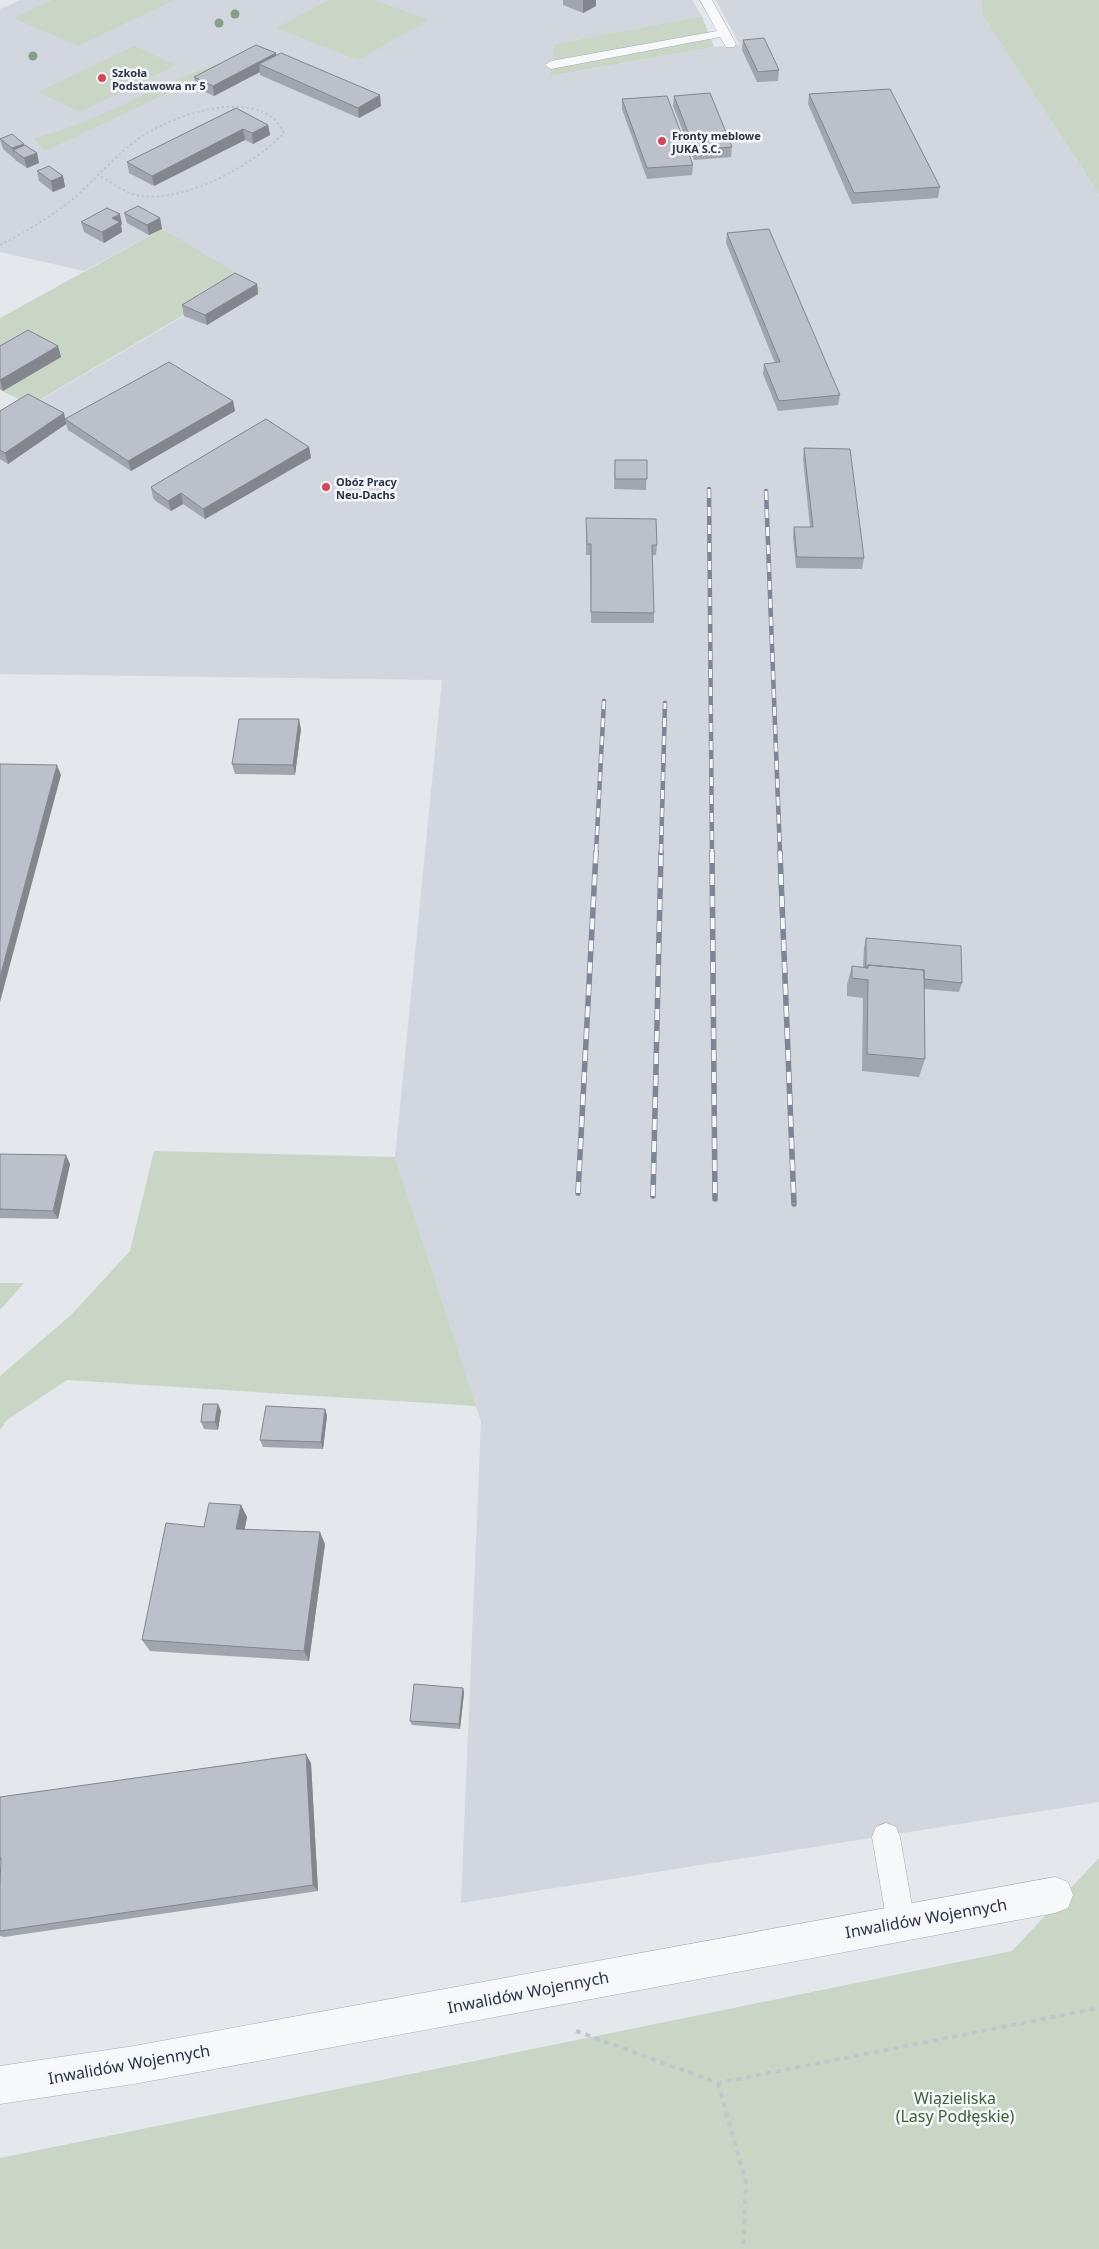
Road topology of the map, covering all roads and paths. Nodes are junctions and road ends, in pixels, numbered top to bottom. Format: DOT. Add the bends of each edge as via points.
graph roads {
  1 [pos="706,0"];
  2 [pos="724,33"];
  3 [pos="731,46"];
  4 [pos="551,65"];
  5 [pos="100,176"];
  6 [pos="0,245"];
  7 [pos="886,1837"];
  8 [pos="1055,1895"];
  9 [pos="901,1923"];
  10 [pos="1099,2008"];
  11 [pos="572,2029"];
  12 [pos="718,2083"];
  13 [pos="0,2086"];
  14 [pos="743,2249"];
  1 -- 2 [label="lane"];
  2 -- 3 [label="lane"];
  2 -- 4 [label="lane"];
  5 -- 5 [label="path" via="145,135 208,109 237,107 261,110 278,120 284,133 277,142 249,161 185,191 140,196"];
  5 -- 6 [label="path" via="54,214"];
  7 -- 9 [label="lane"];
  8 -- 9 [label="street, Inwalidów Wojennych"];
  9 -- 13 [label="street, Inwalidów Wojennych" via="134,2065"];
  10 -- 12 [label="path"];
  11 -- 12 [label="path"];
  12 -- 14 [label="path" via="746,2183"];
}
